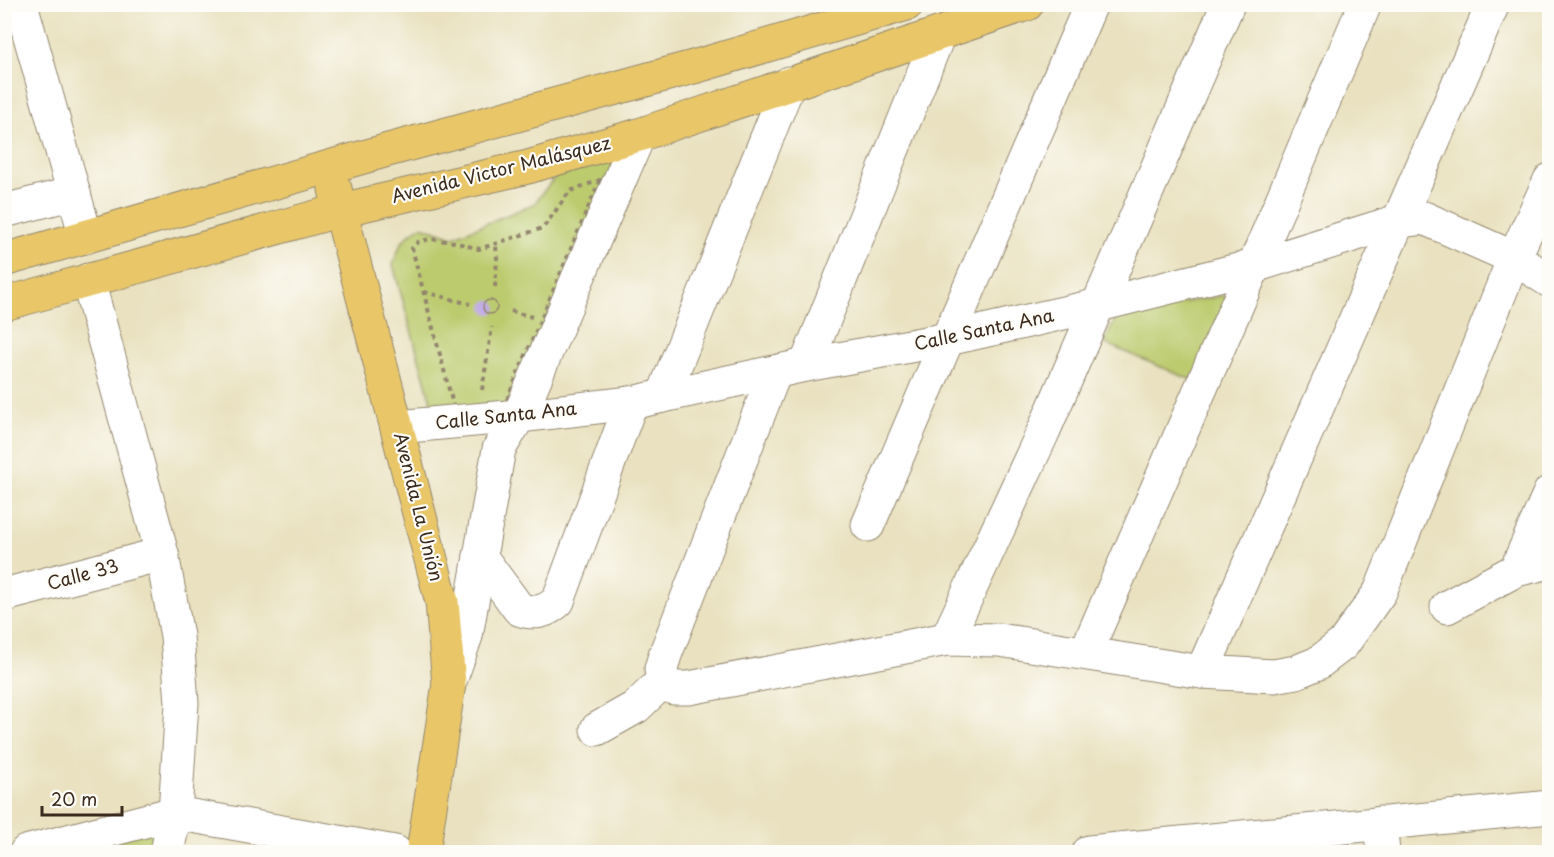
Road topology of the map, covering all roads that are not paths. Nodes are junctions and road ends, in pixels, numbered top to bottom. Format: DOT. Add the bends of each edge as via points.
graph roads {
  1 [pos="21,4"];
  2 [pos="907,4"];
  3 [pos="1027,4"];
  4 [pos="1091,4"];
  5 [pos="1228,4"];
  6 [pos="1365,4"];
  7 [pos="1492,4"];
  8 [pos="869,10"];
  9 [pos="939,34"];
  10 [pos="789,83"];
  11 [pos="639,135"];
  12 [pos="329,167"];
  13 [pos="1550,180"];
  14 [pos="74,192"];
  15 [pos="4,210"];
  16 [pos="341,210"];
  17 [pos="1398,221"];
  18 [pos="86,237"];
  19 [pos="1514,258"];
  20 [pos="4,260"];
  21 [pos="1254,266"];
  22 [pos="88,280"];
  23 [pos="1550,281"];
  24 [pos="4,304"];
  25 [pos="1099,305"];
  26 [pos="948,339"];
  27 [pos="790,368"];
  28 [pos="663,396"];
  29 [pos="631,403"];
  30 [pos="519,416"];
  31 [pos="397,427"];
  32 [pos="1550,492"];
  33 [pos="868,525"];
  34 [pos="162,554"];
  35 [pos="480,556"];
  36 [pos="1550,562"];
  37 [pos="1516,570"];
  38 [pos="4,595"];
  39 [pos="1447,607"];
  40 [pos="947,639"];
  41 [pos="1086,652"];
  42 [pos="1202,672"];
  43 [pos="663,681"];
  44 [pos="449,684"];
  45 [pos="597,729"];
  46 [pos="1550,807"];
  47 [pos="176,813"];
  48 [pos="1381,838"];
  49 [pos="26,852"];
  50 [pos="167,852"];
  51 [pos="395,852"];
  52 [pos="423,852"];
  53 [pos="1089,852"];
  1 -- 14 [label="street"];
  2 -- 8 [label="main road"];
  3 -- 9 [label="main road, Avenida Victor Malásquez"];
  4 -- 26 [label="street"];
  5 -- 25 [label="street"];
  6 -- 21 [label="street"];
  7 -- 17 [label="street"];
  8 -- 12 [label="main road" via="697,66"];
  9 -- 10 [label="main road, Avenida Victor Malásquez"];
  9 -- 27 [label="street"];
  10 -- 11 [label="main road, Avenida Victor Malásquez"];
  10 -- 28 [label="street"];
  11 -- 16 [label="main road, Avenida Victor Malásquez" via="528,167"];
  11 -- 30 [label="street"];
  12 -- 16 [label="main road, Avenida La Unión"];
  12 -- 18 [label="main road"];
  13 -- 19 [label="street"];
  14 -- 15 [label="street"];
  14 -- 18 [label="street"];
  16 -- 22 [label="main road, Avenida Victor Malásquez"];
  16 -- 31 [label="main road, Avenida La Unión"];
  17 -- 19 [label="street, Calle Santa Ana" via="1424,218"];
  17 -- 21 [label="street, Calle Santa Ana"];
  17 -- 42 [label="street"];
  18 -- 20 [label="main road"];
  19 -- 23 [label="street, Calle Santa Ana"];
  19 -- 42 [label="street" via="1380,592 1343,644 1318,663 1296,672 1274,676"];
  21 -- 25 [label="street, Calle Santa Ana"];
  21 -- 41 [label="street"];
  22 -- 24 [label="main road, Avenida Victor Malásquez"];
  22 -- 34 [label="street"];
  25 -- 26 [label="street, Calle Santa Ana"];
  25 -- 40 [label="street"];
  26 -- 27 [label="street, Calle Santa Ana"];
  26 -- 33 [label="street"];
  27 -- 28 [label="street, Calle Santa Ana"];
  27 -- 43 [label="street" via="665,655"];
  28 -- 29 [label="street, Calle Santa Ana"];
  29 -- 30 [label="street, Calle Santa Ana"];
  29 -- 35 [label="street" via="558,601 539,612 519,609"];
  30 -- 31 [label="street, Calle Santa Ana"];
  30 -- 35 [label="street" via="499,449"];
  31 -- 44 [label="main road, Avenida La Unión" via="442,602"];
  32 -- 37 [label="street"];
  34 -- 38 [label="street, Calle 33"];
  34 -- 47 [label="street" via="177,636 182,703"];
  35 -- 44 [label="street" via="466,636"];
  36 -- 37 [label="street"];
  37 -- 39 [label="street"];
  40 -- 41 [label="street" via="999,640"];
  40 -- 43 [label="street" via="689,688 674,688"];
  41 -- 42 [label="street"];
  43 -- 45 [label="street" via="636,707"];
  44 -- 52 [label="main road, Avenida La Unión"];
  46 -- 48 [label="street"];
  47 -- 49 [label="street"];
  47 -- 50 [label="street"];
  47 -- 51 [label="street"];
  48 -- 53 [label="street"];
}
